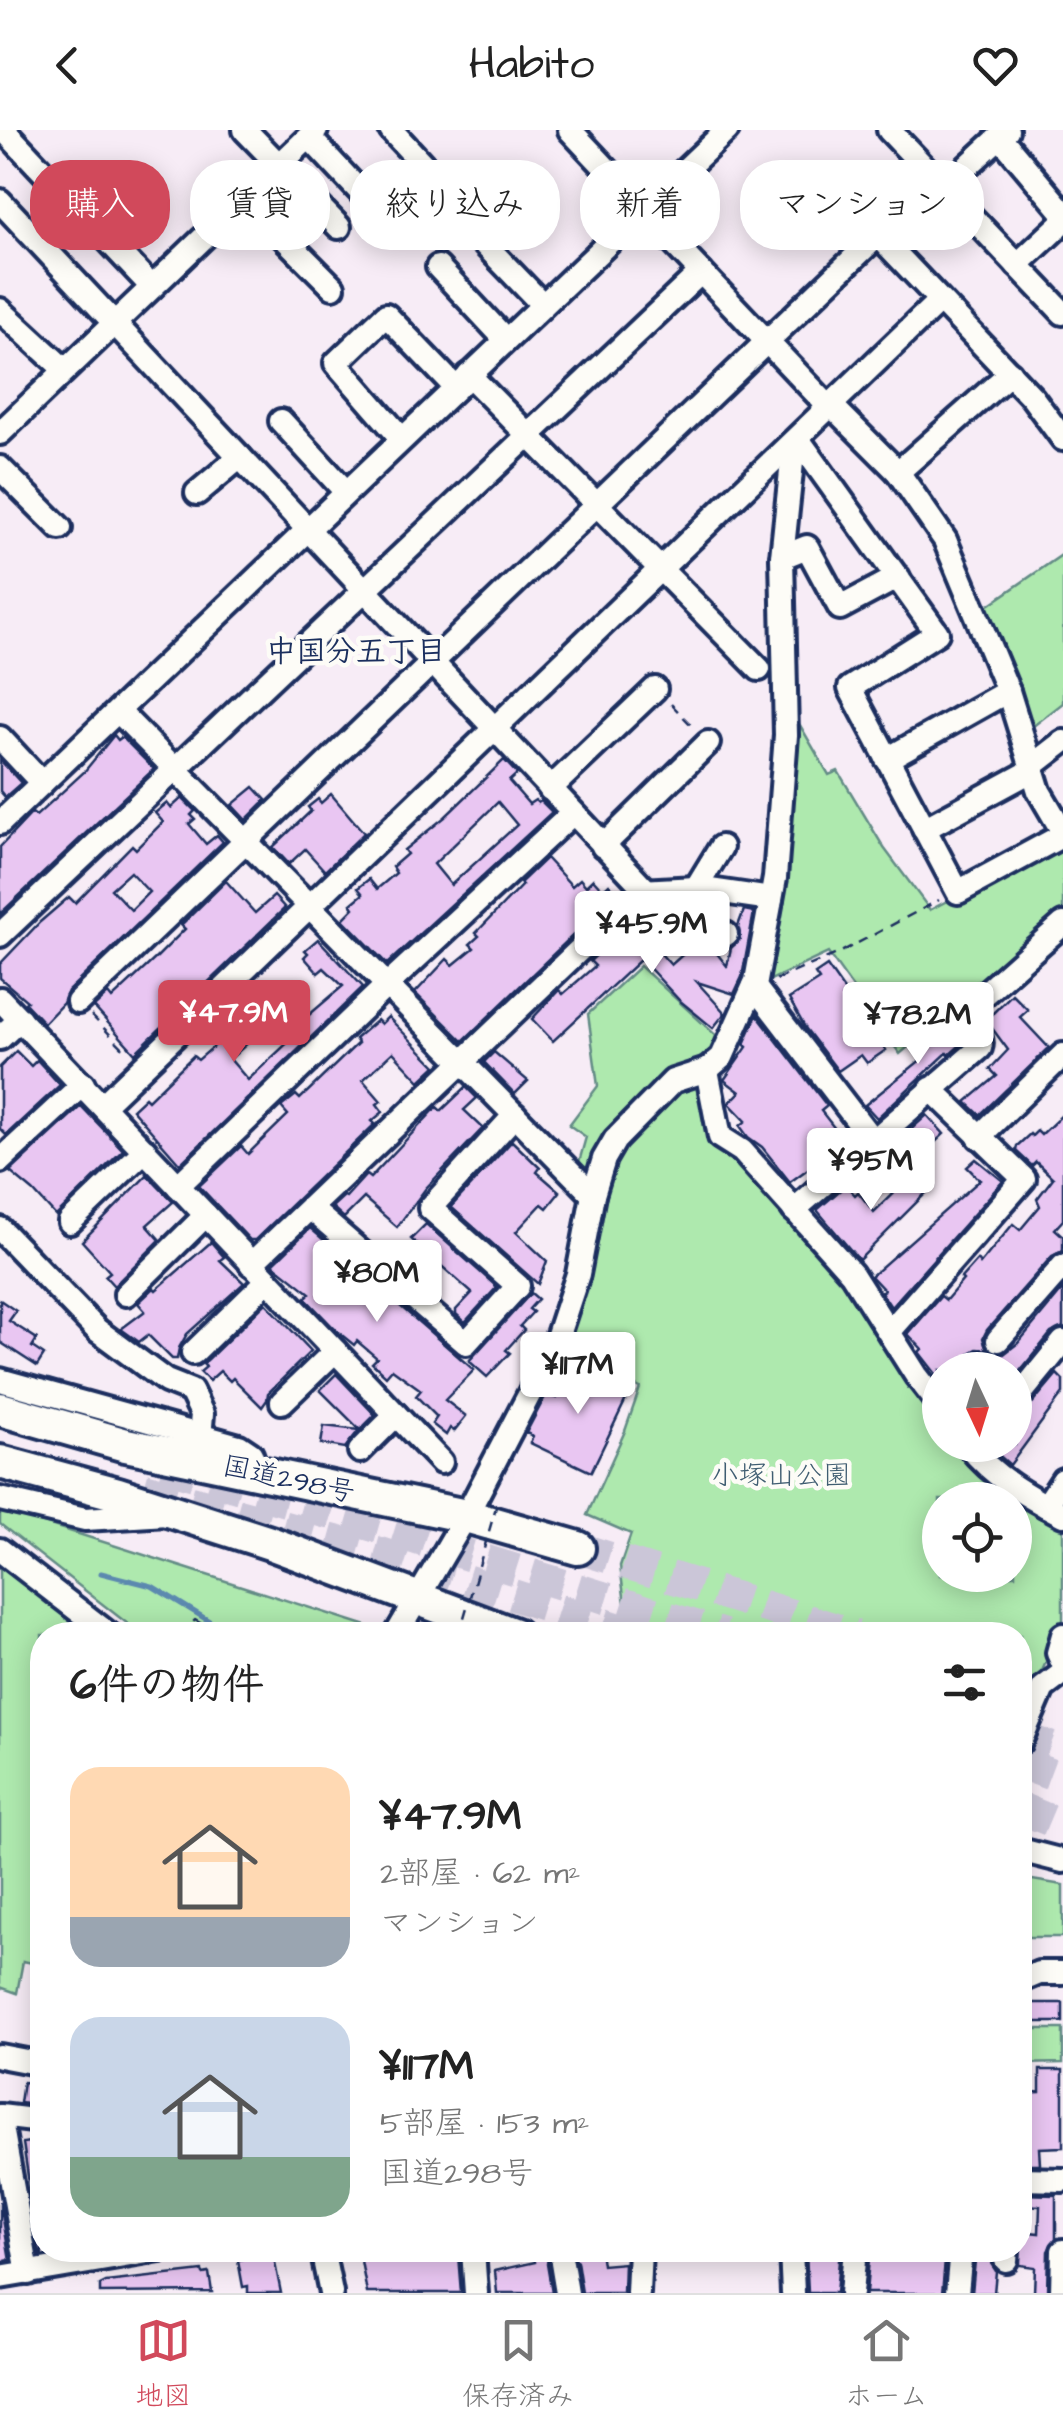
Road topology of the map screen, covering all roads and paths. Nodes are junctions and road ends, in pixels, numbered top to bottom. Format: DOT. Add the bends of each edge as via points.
graph roads {
  1 [pos="4,130"];
  2 [pos="245,130"];
  3 [pos="391,130"];
  4 [pos="570,130"];
  5 [pos="888,130"];
  6 [pos="312,133"];
  7 [pos="1004,134"];
  8 [pos="711,135"];
  9 [pos="272,160"];
  10 [pos="284,160"];
  11 [pos="597,160"];
  12 [pos="688,160"];
  13 [pos="917,160"];
  14 [pos="975,160"];
  15 [pos="0,200"];
  16 [pos="1063,212"];
  17 [pos="330,217"];
  18 [pos="1063,222"];
  19 [pos="339,226"];
  20 [pos="984,230"];
  21 [pos="190,250"];
  22 [pos="297,250"];
  23 [pos="489,250"];
  24 [pos="601,250"];
  25 [pos="680,250"];
  26 [pos="1017,265"];
  27 [pos="438,267"];
  28 [pos="701,272"];
  29 [pos="334,286"];
  30 [pos="152,287"];
  31 [pos="939,301"];
  32 [pos="542,306"];
  33 [pos="0,310"];
  34 [pos="1063,313"];
  35 [pos="114,323"];
  36 [pos="506,340"];
  37 [pos="769,343"];
  38 [pos="65,370"];
  39 [pos="1010,373"];
  40 [pos="462,381"];
  41 [pos="831,407"];
  42 [pos="281,421"];
  43 [pos="0,433"];
  44 [pos="528,435"];
  45 [pos="402,439"];
  46 [pos="1063,439"];
  47 [pos="796,441"];
  48 [pos="240,457"];
  49 [pos="0,468"];
  50 [pos="898,472"];
  51 [pos="346,492"];
  52 [pos="197,493"];
  53 [pos="598,506"];
  54 [pos="60,528"];
  55 [pos="308,530"];
  56 [pos="782,557"];
  57 [pos="662,570"];
  58 [pos="898,576"];
  59 [pos="364,590"];
  60 [pos="971,604"];
  61 [pos="934,628"];
  62 [pos="432,664"];
  63 [pos="759,669"];
  64 [pos="655,688"];
  65 [pos="1008,690"];
  66 [pos="118,710"];
  67 [pos="495,730"];
  68 [pos="0,738"];
  69 [pos="708,742"];
  70 [pos="1063,742"];
  71 [pos="887,759"];
  72 [pos="1032,768"];
  73 [pos="175,769"];
  74 [pos="42,783"];
  75 [pos="550,789"];
  76 [pos="573,813"];
  77 [pos="0,822"];
  78 [pos="1062,828"];
  79 [pos="924,829"];
  80 [pos="246,841"];
  81 [pos="603,846"];
  82 [pos="721,847"];
  83 [pos="696,888"];
  84 [pos="643,890"];
  85 [pos="737,892"];
  86 [pos="958,892"];
  87 [pos="772,899"];
  88 [pos="310,907"];
  89 [pos="1063,924"];
  90 [pos="0,935"];
  91 [pos="387,985"];
  92 [pos="755,988"];
  93 [pos="0,999"];
  94 [pos="78,1002"];
  95 [pos="20,1020"];
  96 [pos="0,1038"];
  97 [pos="1063,1054"];
  98 [pos="463,1062"];
  99 [pos="142,1067"];
  100 [pos="707,1070"];
  101 [pos="83,1084"];
  102 [pos="931,1089"];
  103 [pos="103,1104"];
  104 [pos="515,1115"];
  105 [pos="980,1137"];
  106 [pos="873,1140"];
  107 [pos="146,1150"];
  108 [pos="0,1161"];
  109 [pos="178,1186"];
  110 [pos="593,1195"];
  111 [pos="310,1208"];
  112 [pos="794,1210"];
  113 [pos="206,1216"];
  114 [pos="70,1222"];
  115 [pos="0,1228"];
  116 [pos="1063,1266"];
  117 [pos="259,1272"];
  118 [pos="126,1294"];
  119 [pos="890,1331"];
  120 [pos="998,1340"];
  121 [pos="1063,1342"];
  122 [pos="193,1352"];
  123 [pos="335,1352"];
  124 [pos="922,1379"];
  125 [pos="1032,1379"];
  126 [pos="0,1380"];
  127 [pos="282,1402"];
  128 [pos="0,1409"];
  129 [pos="396,1415"];
  130 [pos="200,1437"];
  131 [pos="360,1451"];
  132 [pos="0,1462"];
  133 [pos="441,1462"];
  134 [pos="983,1462"];
  135 [pos="257,1471"];
  136 [pos="1063,1480"];
  137 [pos="0,1499"];
  138 [pos="1055,1511"];
  139 [pos="481,1512"];
  140 [pos="181,1513"];
  141 [pos="578,1548"];
  142 [pos="0,1550"];
  143 [pos="418,1600"];
  144 [pos="93,1622"];
  145 [pos="404,1622"];
  146 [pos="461,1622"];
  147 [pos="479,1622"];
  148 [pos="1063,1636"];
  149 [pos="1063,1664"];
  150 [pos="1063,1673"];
  151 [pos="1032,1714"];
  152 [pos="1032,1853"];
  153 [pos="1063,1862"];
  154 [pos="1063,1973"];
  155 [pos="1032,1976"];
  156 [pos="0,2056"];
  157 [pos="30,2062"];
  158 [pos="0,2116"];
  159 [pos="30,2120"];
  160 [pos="1032,2179"];
  161 [pos="1063,2180"];
  162 [pos="1063,2251"];
  163 [pos="77,2262"];
  164 [pos="325,2262"];
  165 [pos="473,2262"];
  166 [pos="639,2262"];
  167 [pos="792,2262"];
  168 [pos="854,2262"];
  169 [pos="960,2262"];
  170 [pos="562,2264"];
  171 [pos="28,2273"];
  172 [pos="0,2277"];
  173 [pos="331,2293"];
  174 [pos="476,2293"];
  175 [pos="567,2293"];
  176 [pos="638,2293"];
  177 [pos="793,2293"];
  178 [pos="852,2293"];
  179 [pos="958,2293"];
  180 [pos="1062,2293"];
  1 -- 30 [label="street"];
  2 -- 9 [label="street"];
  3 -- 6 [label="street" via="428,170 382,214"];
  4 -- 11 [label="street"];
  5 -- 13 [label="street"];
  6 -- 10 [label="street"];
  7 -- 14 [label="street"];
  7 -- 16 [label="street"];
  8 -- 12 [label="street"];
  15 -- 35 [label="street"];
  17 -- 19 [label="street"];
  18 -- 26 [label="street"];
  20 -- 26 [label="street"];
  21 -- 30 [label="street"];
  22 -- 29 [label="street"];
  23 -- 32 [label="street"];
  24 -- 32 [label="street"];
  25 -- 28 [label="street"];
  26 -- 34 [label="street"];
  27 -- 36 [label="street"];
  28 -- 37 [label="street"];
  28 -- 44 [label="street"];
  30 -- 35 [label="street"];
  31 -- 37 [label="street" via="878,235"];
  31 -- 39 [label="street"];
  31 -- 41 [label="street"];
  32 -- 36 [label="street"];
  33 -- 38 [label="street"];
  35 -- 38 [label="street"];
  35 -- 48 [label="street"];
  36 -- 40 [label="street"];
  37 -- 41 [label="street"];
  37 -- 53 [label="street"];
  38 -- 43 [label="street"];
  39 -- 46 [label="street"];
  39 -- 50 [label="street"];
  40 -- 44 [label="street"];
  40 -- 45 [label="street"];
  40 -- 45 [label="street" via="386,315 336,363"];
  41 -- 47 [label="street"];
  41 -- 50 [label="street"];
  42 -- 51 [label="street"];
  44 -- 53 [label="street"];
  44 -- 59 [label="street"];
  45 -- 51 [label="street"];
  47 -- 56 [label="street"];
  47 -- 57 [label="street"];
  47 -- 58 [label="street"];
  48 -- 52 [label="street"];
  48 -- 55 [label="street"];
  49 -- 54 [label="street"];
  50 -- 60 [label="street" via="945,540"];
  51 -- 55 [label="street"];
  53 -- 57 [label="street"];
  53 -- 62 [label="street"];
  55 -- 59 [label="street"];
  55 -- 66 [label="street"];
  56 -- 58 [label="street" via="808,547 840,608"];
  56 -- 87 [label="street" via="786,735"];
  57 -- 63 [label="street"];
  57 -- 67 [label="street"];
  58 -- 61 [label="street"];
  59 -- 62 [label="street"];
  59 -- 73 [label="street"];
  60 -- 61 [label="street"];
  60 -- 65 [label="street"];
  61 -- 71 [label="street" via="937,633 850,688"];
  62 -- 67 [label="street"];
  62 -- 80 [label="street"];
  64 -- 69 [label="path"];
  64 -- 75 [label="street"];
  65 -- 71 [label="street"];
  65 -- 72 [label="street"];
  66 -- 73 [label="street"];
  66 -- 74 [label="street"];
  67 -- 75 [label="street"];
  67 -- 88 [label="street"];
  68 -- 74 [label="street"];
  69 -- 81 [label="street"];
  70 -- 72 [label="street"];
  71 -- 79 [label="street"];
  72 -- 78 [label="street"];
  72 -- 79 [label="street"];
  73 -- 80 [label="street"];
  73 -- 90 [label="street"];
  74 -- 77 [label="street"];
  75 -- 76 [label="street"];
  76 -- 81 [label="street"];
  76 -- 91 [label="street"];
  78 -- 86 [label="street"];
  79 -- 86 [label="street"];
  80 -- 88 [label="street"];
  80 -- 94 [label="street"];
  81 -- 84 [label="street"];
  82 -- 83 [label="street"];
  83 -- 84 [label="street"];
  83 -- 85 [label="street"];
  84 -- 85 [label="street" via="662,918 724,941"];
  84 -- 98 [label="street"];
  85 -- 87 [label="street"];
  86 -- 92 [label="path"];
  87 -- 92 [label="street"];
  88 -- 91 [label="street"];
  88 -- 99 [label="street"];
  89 -- 102 [label="street" via="968,1006 966,1019 983,1043"];
  91 -- 98 [label="street"];
  91 -- 109 [label="street"];
  92 -- 100 [label="street" via="722,1057"];
  92 -- 106 [label="street"];
  93 -- 95 [label="street"];
  94 -- 99 [label="path"];
  95 -- 96 [label="street"];
  95 -- 101 [label="street"];
  97 -- 105 [label="street"];
  98 -- 104 [label="street"];
  98 -- 111 [label="street"];
  99 -- 103 [label="street"];
  100 -- 110 [label="street" via="673,1082 615,1140"];
  100 -- 112 [label="street" via="720,1137 742,1151"];
  101 -- 103 [label="street"];
  101 -- 108 [label="street"];
  102 -- 105 [label="street"];
  102 -- 106 [label="street"];
  103 -- 107 [label="street"];
  104 -- 110 [label="street"];
  104 -- 111 [label="street" via="430,1208 518,1286 466,1343"];
  105 -- 119 [label="street" via="1024,1179"];
  106 -- 112 [label="street"];
  107 -- 109 [label="street"];
  107 -- 114 [label="street"];
  109 -- 113 [label="street"];
  110 -- 139 [label="street" via="578,1274 554,1347 499,1450"];
  111 -- 117 [label="street"];
  112 -- 119 [label="street" via="852,1274"];
  113 -- 117 [label="street"];
  113 -- 118 [label="street"];
  115 -- 130 [label="street" via="97,1330 166,1381 191,1391 202,1414"];
  116 -- 120 [label="street"];
  117 -- 122 [label="street"];
  117 -- 123 [label="street"];
  119 -- 124 [label="street"];
  121 -- 125 [label="street"];
  123 -- 127 [label="street"];
  123 -- 129 [label="street"];
  126 -- 130 [label="street"];
  128 -- 135 [label="highway, 国道298号"];
  129 -- 131 [label="street"];
  129 -- 133 [label="street"];
  130 -- 135 [label="street" via="239,1446 251,1454"];
  132 -- 140 [label="highway"];
  134 -- 138 [label="street"];
  135 -- 139 [label="highway, 国道298号"];
  136 -- 138 [label="street"];
  137 -- 140 [label="street" via="97,1520"];
  139 -- 141 [label="highway, 国道298号"];
  139 -- 143 [label="street"];
  139 -- 146 [label="path, bridge"];
  140 -- 143 [label="highway"];
  142 -- 144 [label="street"];
  143 -- 145 [label="street"];
  143 -- 147 [label="highway"];
  148 -- 149 [label="street"];
  150 -- 151 [label="street" via="1043,1688"];
  152 -- 153 [label="street"];
  154 -- 155 [label="street"];
  156 -- 157 [label="street"];
  158 -- 159 [label="street"];
  158 -- 171 [label="street"];
  160 -- 161 [label="street"];
  162 -- 180 [label="street"];
  163 -- 171 [label="street"];
  164 -- 173 [label="street"];
  165 -- 174 [label="street"];
  166 -- 176 [label="street"];
  167 -- 177 [label="street"];
  168 -- 178 [label="street"];
  169 -- 179 [label="street"];
  170 -- 175 [label="street"];
  171 -- 172 [label="street"];
}
